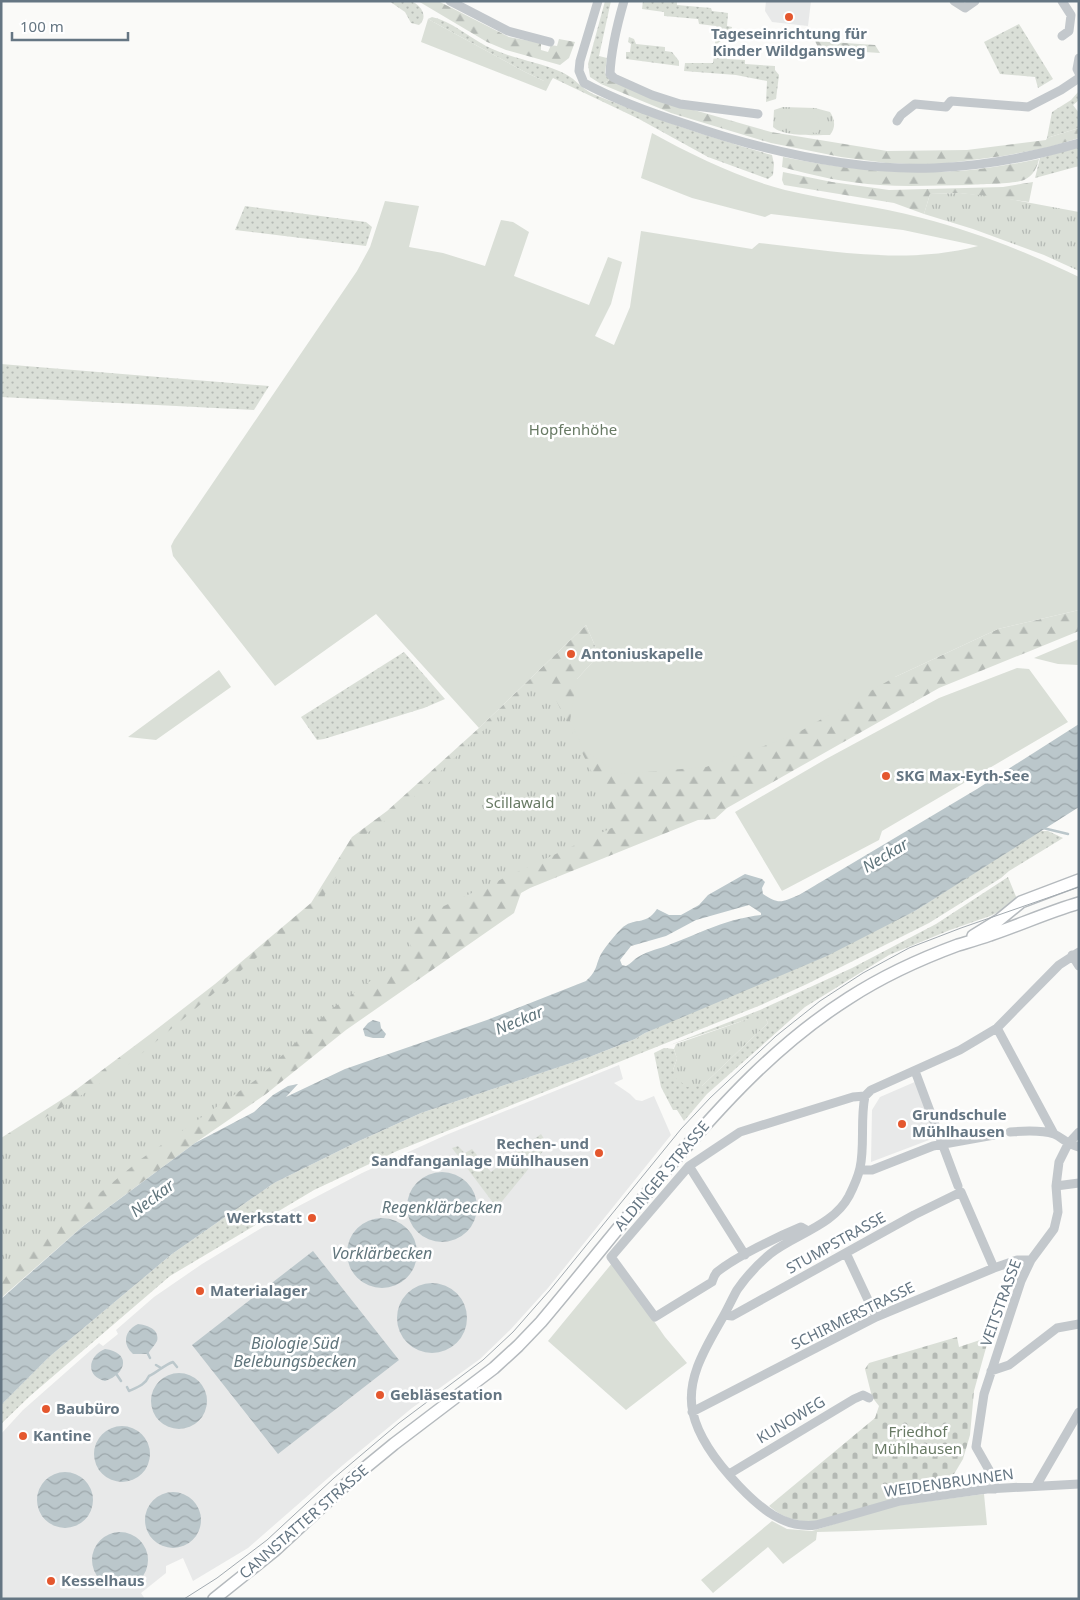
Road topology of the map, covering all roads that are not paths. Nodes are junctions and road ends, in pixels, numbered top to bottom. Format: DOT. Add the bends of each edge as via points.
graph roads {
  1 [pos="450,1"];
  2 [pos="598,1"];
  3 [pos="624,1"];
  4 [pos="954,1"];
  5 [pos="976,1"];
  6 [pos="1062,1"];
  7 [pos="467,6"];
  8 [pos="1062,36"];
  9 [pos="550,42"];
  10 [pos="1079,58"];
  11 [pos="1079,73"];
  12 [pos="1079,78"];
  13 [pos="758,114"];
  14 [pos="897,122"];
  15 [pos="1079,143"];
  16 [pos="1079,880"];
  17 [pos="1079,904"];
  18 [pos="959,945"];
  19 [pos="1076,953"];
  20 [pos="1079,966"];
  21 [pos="998,1028"];
  22 [pos="915,1071"];
  23 [pos="865,1096"];
  24 [pos="1010,1132"];
  25 [pos="1079,1132"];
  26 [pos="1054,1134"];
  27 [pos="994,1135"];
  28 [pos="1068,1144"];
  29 [pos="943,1145"];
  30 [pos="1079,1147"];
  31 [pos="689,1166"];
  32 [pos="860,1170"];
  33 [pos="1079,1183"];
  34 [pos="1056,1186"];
  35 [pos="960,1189"];
  36 [pos="808,1231"];
  37 [pos="846,1253"];
  38 [pos="745,1255"];
  39 [pos="1031,1260"];
  40 [pos="994,1268"];
  41 [pos="724,1315"];
  42 [pos="876,1317"];
  43 [pos="1079,1324"];
  44 [pos="991,1371"];
  45 [pos="869,1398"];
  46 [pos="692,1412"];
  47 [pos="1079,1412"];
  48 [pos="394,1444"];
  49 [pos="729,1474"];
  50 [pos="1079,1484"];
  51 [pos="1036,1486"];
  52 [pos="995,1489"];
  53 [pos="214,1599"];
  1 -- 7 [label="street"];
  2 -- 15 [label="street" via="580,61 579,71 584,82 656,114 716,134 780,151 846,163 908,167 960,166 1043,154"];
  3 -- 13 [label="street" via="610,65 610,74 614,78 680,104"];
  4 -- 5 [label="street" via="965,8"];
  6 -- 8 [label="street" via="1071,15 1068,31"];
  7 -- 9 [label="street" via="508,31"];
  10 -- 11 [label="street"];
  12 -- 14 [label="street" via="1028,107 963,98 951,101 946,107 915,104"];
  16 -- 18 [label="main road, ALDINGER STRASSE" via="1020,902 989,927"];
  17 -- 18 [label="main road, ALDINGER STRASSE"];
  18 -- 48 [label="main road, ALDINGER STRASSE" via="925,958 849,998 758,1069 703,1126 518,1346 475,1384"];
  19 -- 20 [label="street"];
  19 -- 21 [label="street, ALDINGER STRASSE" via="1059,965"];
  21 -- 22 [label="street, ALDINGER STRASSE"];
  21 -- 26 [label="street"];
  22 -- 23 [label="street, ALDINGER STRASSE" via="871,1090"];
  22 -- 29 [label="street"];
  23 -- 31 [label="street, ALDINGER STRASSE" via="740,1132"];
  23 -- 32 [label="street, WEIDENBRUNNEN"];
  24 -- 26 [label="street"];
  25 -- 28 [label="street, VEITSTRASSE"];
  26 -- 28 [label="street"];
  27 -- 29 [label="street"];
  28 -- 30 [label="street"];
  28 -- 34 [label="street, VEITSTRASSE" via="1059,1162"];
  29 -- 32 [label="street" via="872,1170"];
  29 -- 35 [label="street"];
  31 -- 38 [label="street, ALDINGER STRASSE"];
  31 -- 38 [label="street, ALDINGER STRASSE" via="611,1257 655,1317 712,1282 715,1273"];
  32 -- 36 [label="street, WEIDENBRUNNEN" via="848,1198 828,1219"];
  33 -- 34 [label="street"];
  34 -- 39 [label="street, VEITSTRASSE" via="1058,1212 1054,1229"];
  35 -- 37 [label="street, STUMPSTRASSE"];
  35 -- 40 [label="street"];
  36 -- 38 [label="street" via="800,1227"];
  36 -- 41 [label="street, WEIDENBRUNNEN" via="771,1253 755,1268 737,1290"];
  37 -- 41 [label="street, STUMPSTRASSE" via="732,1316"];
  37 -- 42 [label="street"];
  39 -- 40 [label="street, SCHIRMERSTRASSE" via="1017,1260"];
  39 -- 44 [label="street, VEITSTRASSE"];
  40 -- 42 [label="street, SCHIRMERSTRASSE"];
  41 -- 46 [label="street, WEIDENBRUNNEN" via="699,1363"];
  42 -- 46 [label="street, SCHIRMERSTRASSE"];
  43 -- 44 [label="street" via="1058,1328 1009,1365"];
  44 -- 52 [label="street, VEITSTRASSE" via="976,1447 993,1477"];
  45 -- 49 [label="street, KUNOWEG" via="863,1395 854,1398"];
  46 -- 49 [label="street, WEIDENBRUNNEN" via="699,1431"];
  47 -- 51 [label="street"];
  48 -- 53 [label="main road, CANNSTATTER STRASSE" via="274,1551"];
  49 -- 52 [label="street, WEIDENBRUNNEN" via="777,1518 806,1526 900,1501"];
  50 -- 51 [label="street, WEIDENBRUNNEN"];
  51 -- 52 [label="street, WEIDENBRUNNEN"];
}
